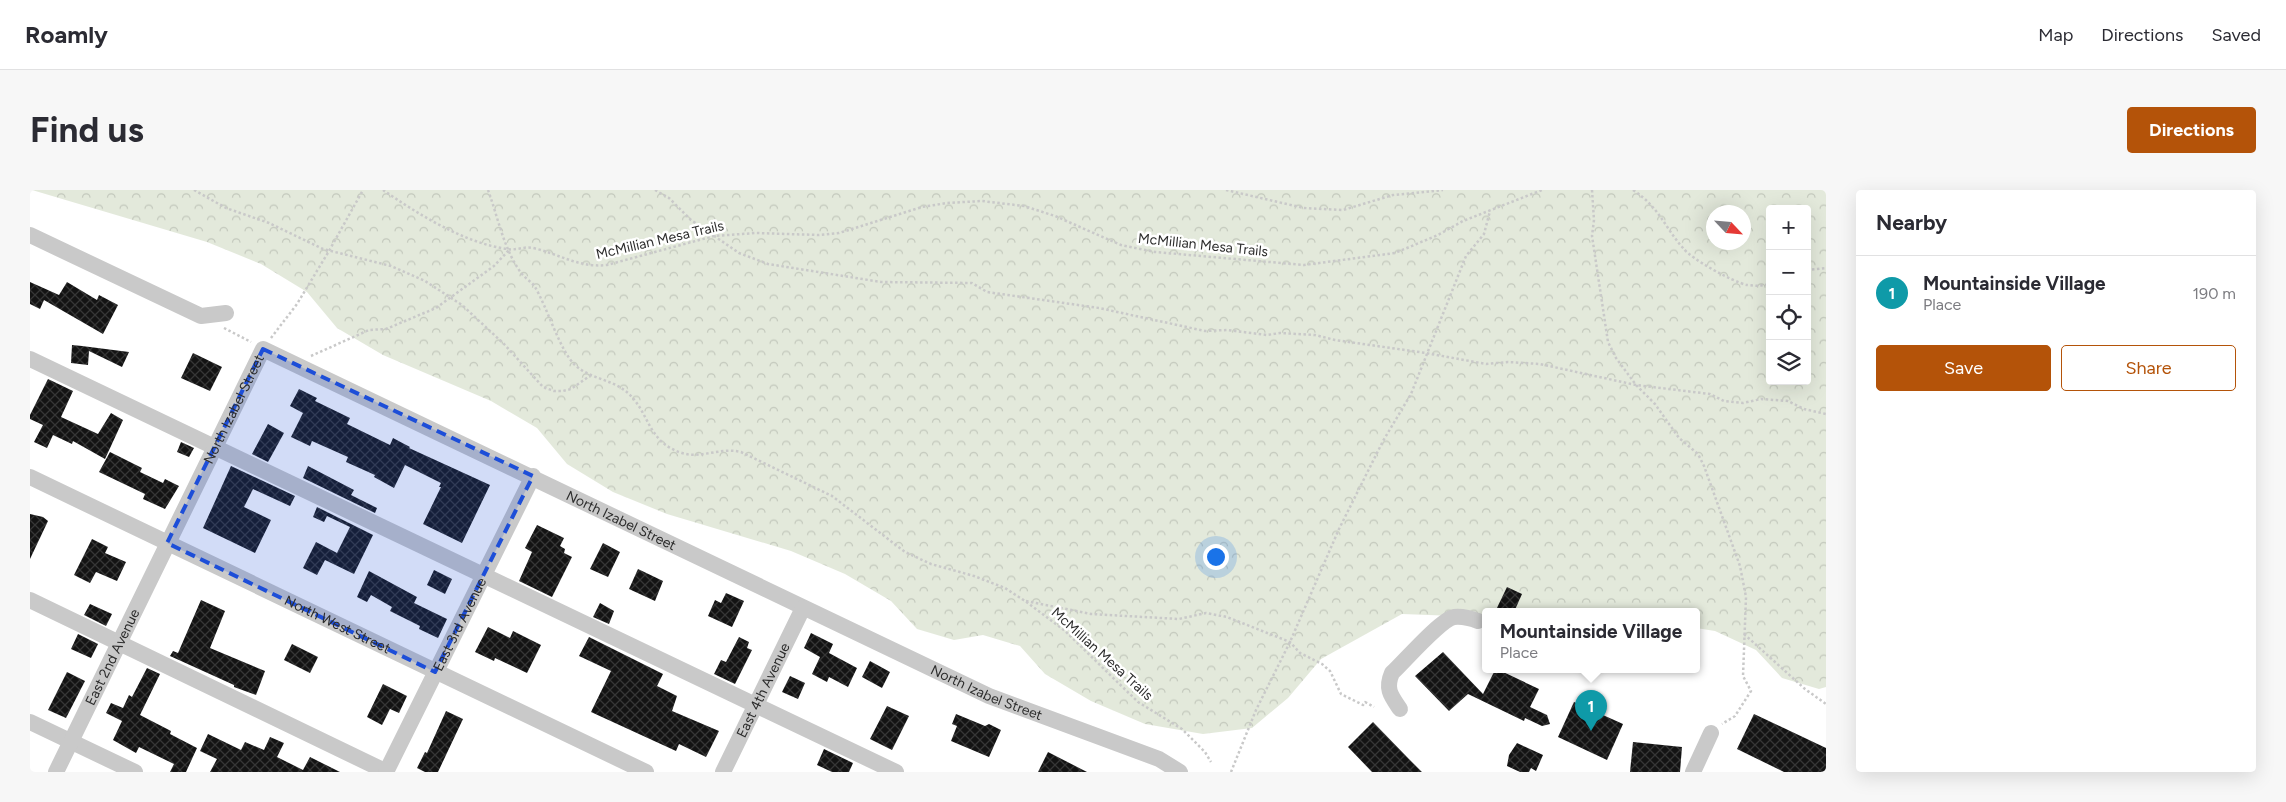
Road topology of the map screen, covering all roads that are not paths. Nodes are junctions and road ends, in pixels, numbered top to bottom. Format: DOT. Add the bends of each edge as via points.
graph roads {
  1 [pos="30,235"];
  2 [pos="226,313"];
  3 [pos="30,359"];
  4 [pos="214,447"];
  5 [pos="533,476"];
  6 [pos="30,477"];
  7 [pos="167,543"];
  8 [pos="483,575"];
  9 [pos="30,600"];
  10 [pos="803,608"];
  11 [pos="1478,621"];
  12 [pos="119,642"];
  13 [pos="435,672"];
  14 [pos="755,705"];
  15 [pos="1400,709"];
  16 [pos="30,722"];
  17 [pos="1711,733"];
  18 [pos="70,741"];
  19 [pos="56,772"];
  20 [pos="135,772"];
  21 [pos="386,772"];
  22 [pos="646,772"];
  23 [pos="723,772"];
  24 [pos="896,772"];
  25 [pos="1180,772"];
  26 [pos="1693,772"];
  1 -- 2 [label="street" via="201,316"];
  3 -- 4 [label="street"];
  4 -- 5 [label="street, North Izabel Street" via="263,349"];
  4 -- 7 [label="street, North Izabel Street"];
  4 -- 8 [label="street"];
  5 -- 8 [label="street, East 3rd Avenue"];
  5 -- 10 [label="street, North Izabel Street"];
  6 -- 7 [label="street, North West Street"];
  7 -- 12 [label="street, East 2nd Avenue"];
  7 -- 13 [label="street, North West Street"];
  8 -- 13 [label="street, East 3rd Avenue"];
  8 -- 14 [label="street"];
  9 -- 12 [label="street"];
  10 -- 14 [label="street, East 4th Avenue"];
  10 -- 25 [label="street, North Izabel Street" via="989,696 1159,759"];
  11 -- 15 [label="street" via="1452,618 1392,673 1388,682 1389,694"];
  12 -- 18 [label="street, East 2nd Avenue"];
  12 -- 21 [label="street"];
  13 -- 21 [label="street, East 3rd Avenue"];
  13 -- 22 [label="street, North West Street"];
  14 -- 23 [label="street, East 4th Avenue"];
  14 -- 24 [label="street"];
  16 -- 18 [label="street"];
  17 -- 26 [label="street"];
  18 -- 19 [label="street, East 2nd Avenue"];
  18 -- 20 [label="street"];
}
